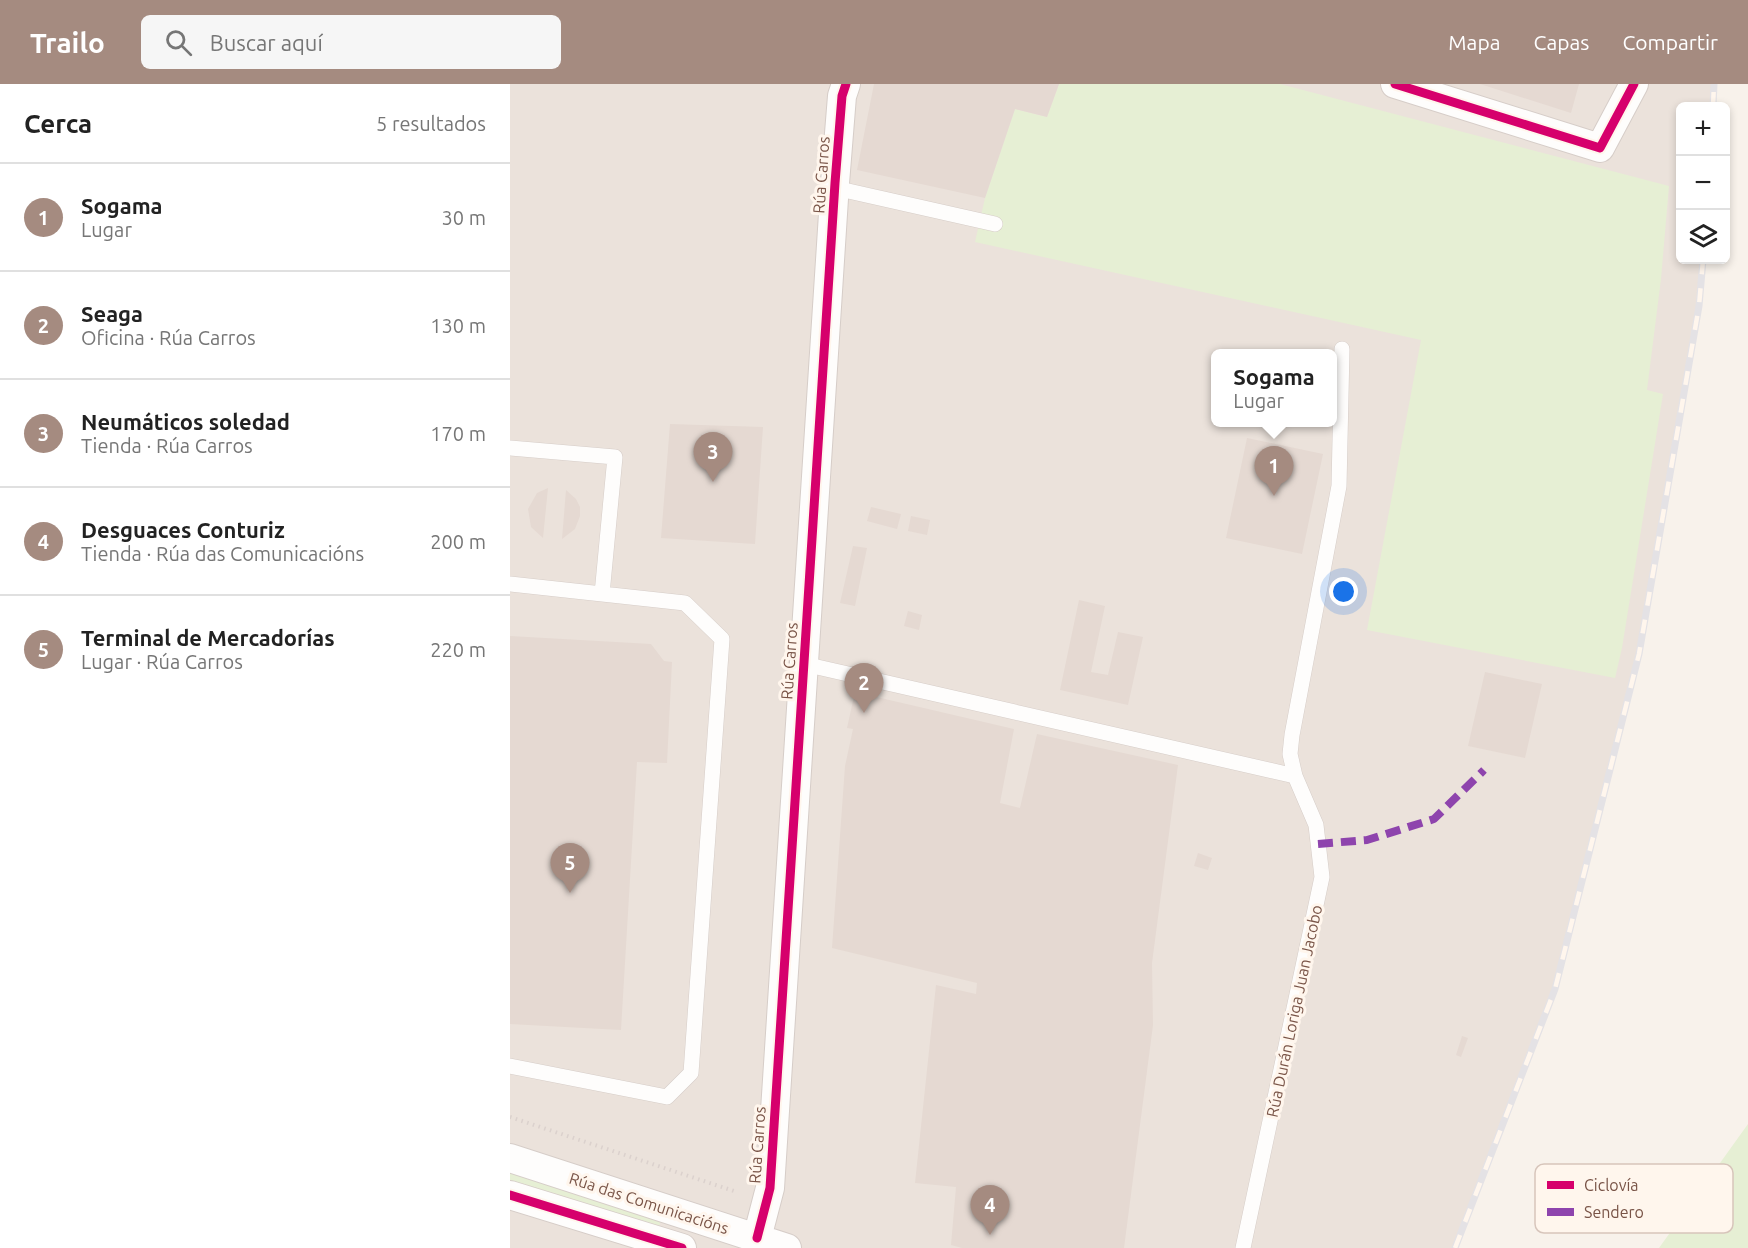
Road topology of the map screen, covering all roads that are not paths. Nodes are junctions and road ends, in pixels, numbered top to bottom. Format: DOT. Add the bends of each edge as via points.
graph roads {
  1 [pos="846,84"];
  2 [pos="1395,84"];
  3 [pos="1634,84"];
  4 [pos="835,188"];
  5 [pos="995,224"];
  6 [pos="1342,349"];
  7 [pos="510,448"];
  8 [pos="510,584"];
  9 [pos="602,594"];
  10 [pos="804,664"];
  11 [pos="1294,776"];
  12 [pos="510,1066"];
  13 [pos="510,1158"];
  14 [pos="510,1195"];
  15 [pos="757,1238"];
  16 [pos="682,1248"];
  17 [pos="788,1248"];
  18 [pos="1243,1248"];
  1 -- 4 [label="street, Rúa Carros"];
  2 -- 3 [label="street" via="1600,148"];
  4 -- 5 [label="lane"];
  4 -- 10 [label="street, Rúa Carros"];
  6 -- 11 [label="lane, Rúa Durán Loriga Juan Jacobo" via="1339,486 1292,735"];
  7 -- 9 [label="lane" via="615,457"];
  8 -- 9 [label="lane"];
  9 -- 12 [label="lane" via="685,603 722,639 691,1073 667,1097"];
  10 -- 11 [label="lane"];
  10 -- 15 [label="street, Rúa Carros" via="770,1188"];
  11 -- 18 [label="lane, Rúa Durán Loriga Juan Jacobo" via="1316,825 1322,877"];
  13 -- 15 [label="street, Rúa das Comunicacións"];
  14 -- 16 [label="street, Rúa das Comunicacións"];
  15 -- 17 [label="street, Rúa das Comunicacións"];
}
